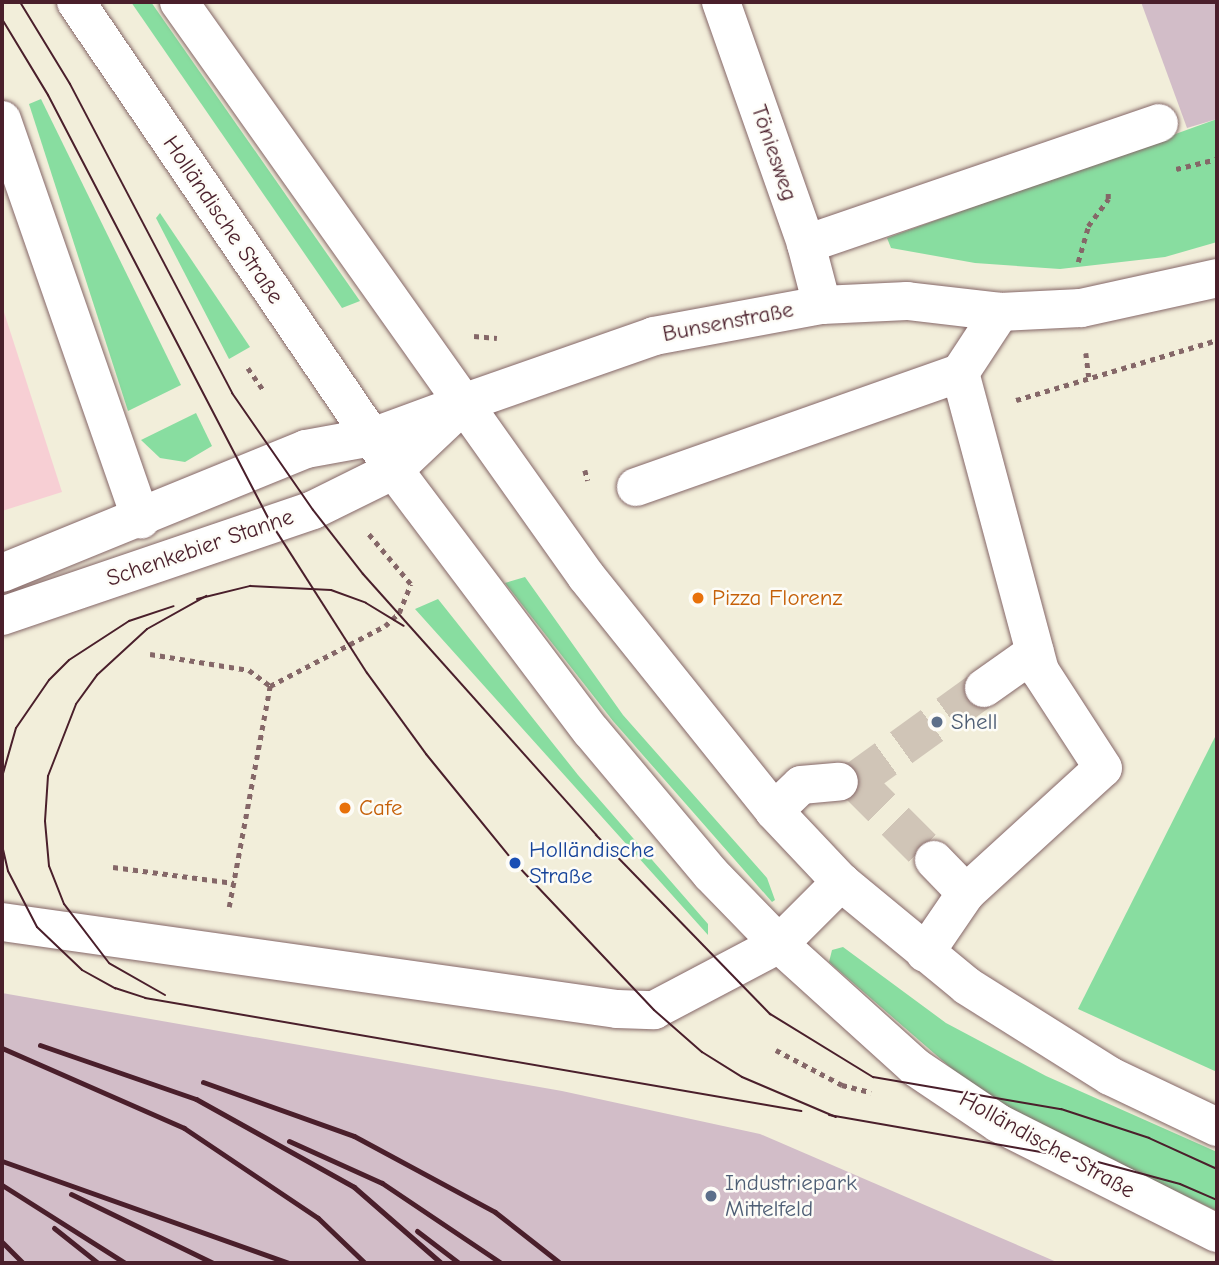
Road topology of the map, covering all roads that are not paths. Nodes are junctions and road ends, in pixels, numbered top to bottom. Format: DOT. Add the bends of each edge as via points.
graph roads {
  1 [pos="76,2"];
  2 [pos="179,2"];
  3 [pos="721,2"];
  4 [pos="2,120"];
  5 [pos="1159,123"];
  6 [pos="806,244"];
  7 [pos="1217,278"];
  8 [pos="822,305"];
  9 [pos="1000,312"];
  10 [pos="960,373"];
  11 [pos="466,402"];
  12 [pos="372,437"];
  13 [pos="394,470"];
  14 [pos="636,487"];
  15 [pos="141,519"];
  16 [pos="2,573"];
  17 [pos="2,616"];
  18 [pos="1035,652"];
  19 [pos="984,688"];
  20 [pos="839,782"];
  21 [pos="774,811"];
  22 [pos="934,860"];
  23 [pos="841,882"];
  24 [pos="966,893"];
  25 [pos="2,922"];
  26 [pos="779,944"];
  27 [pos="925,953"];
  28 [pos="1217,1127"];
  29 [pos="1217,1233"];
  1 -- 12 [label="main road, Holländische Straße"];
  2 -- 11 [label="main road"];
  3 -- 6 [label="main road, Töniesweg"];
  4 -- 15 [label="main road"];
  5 -- 6 [label="main road"];
  6 -- 8 [label="main road, Töniesweg"];
  7 -- 9 [label="main road, Bunsenstraße" via="1081,308"];
  8 -- 9 [label="main road, Bunsenstraße" via="907,301"];
  8 -- 11 [label="main road, Bunsenstraße" via="653,336"];
  9 -- 10 [label="main road"];
  10 -- 14 [label="main road"];
  10 -- 18 [label="main road"];
  11 -- 12 [label="main road"];
  11 -- 13 [label="main road"];
  11 -- 21 [label="main road" via="586,576"];
  12 -- 13 [label="main road, Holländische Straße"];
  12 -- 15 [label="main road, Schenkebier Stanne" via="306,449"];
  13 -- 17 [label="main road, Schenkebier Stanne" via="313,510"];
  13 -- 26 [label="main road, Holländische Straße" via="591,731 711,874"];
  15 -- 16 [label="main road, Schenkebier Stanne"];
  18 -- 19 [label="main road"];
  18 -- 24 [label="main road" via="1040,671 1103,768"];
  20 -- 21 [label="main road" via="801,785"];
  21 -- 23 [label="main road"];
  22 -- 24 [label="main road"];
  23 -- 26 [label="main road"];
  23 -- 27 [label="main road"];
  24 -- 27 [label="main road"];
  25 -- 26 [label="main road" via="617,1009 653,1010"];
  26 -- 29 [label="main road, Holländische Straße" via="915,1067 998,1123"];
  27 -- 28 [label="main road" via="1027,1027 1110,1076"];
}
